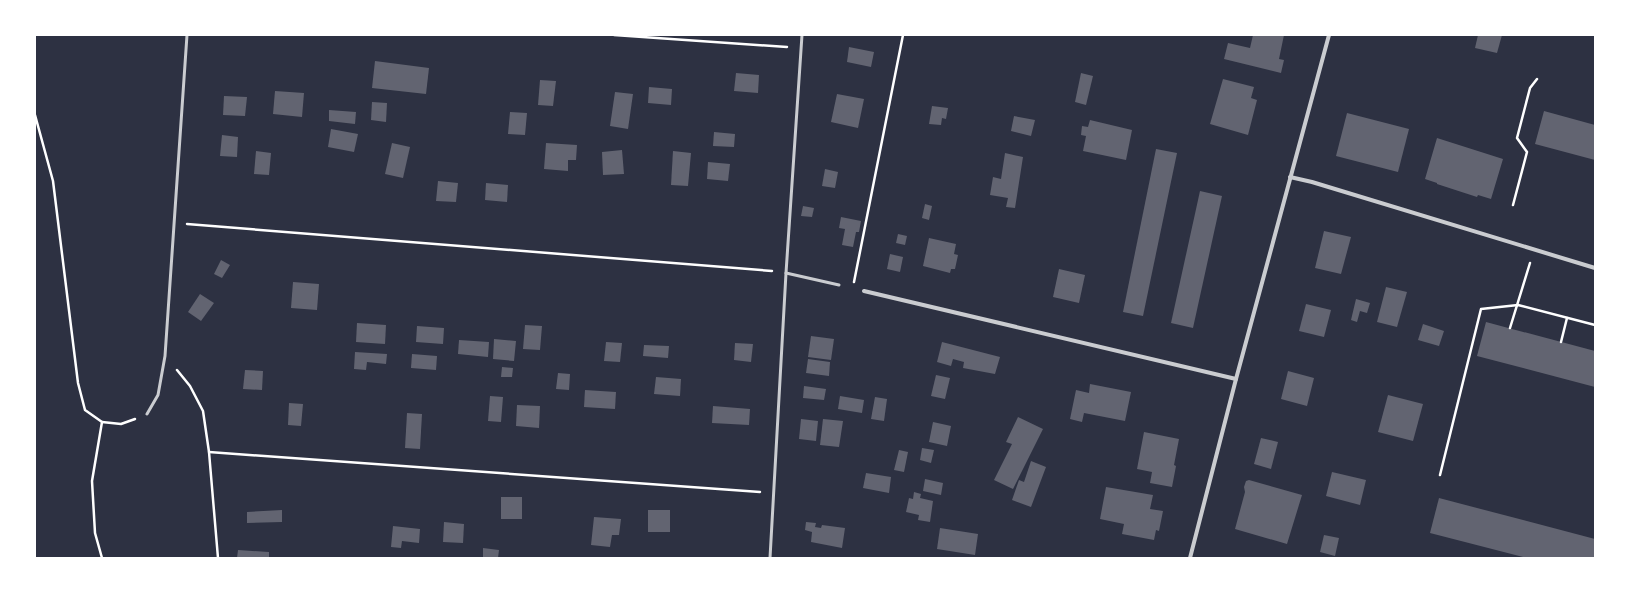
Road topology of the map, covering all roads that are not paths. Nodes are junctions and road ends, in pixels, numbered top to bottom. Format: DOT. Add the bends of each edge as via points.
graph roads {
  1 [pos="187,35"];
  2 [pos="802,35"];
  3 [pos="1329,35"];
  4 [pos="1290,177"];
  5 [pos="1595,268"];
  6 [pos="786,273"];
  7 [pos="839,285"];
  8 [pos="864,291"];
  9 [pos="1236,379"];
  10 [pos="147,414"];
  11 [pos="770,558"];
  12 [pos="1190,558"];
  1 -- 10 [label="lane" via="165,356 158,395"];
  2 -- 6 [label="lane"];
  3 -- 4 [label="street"];
  4 -- 5 [label="street"];
  4 -- 9 [label="street"];
  6 -- 7 [label="lane"];
  6 -- 11 [label="lane"];
  8 -- 9 [label="street"];
  9 -- 12 [label="street"];
}
